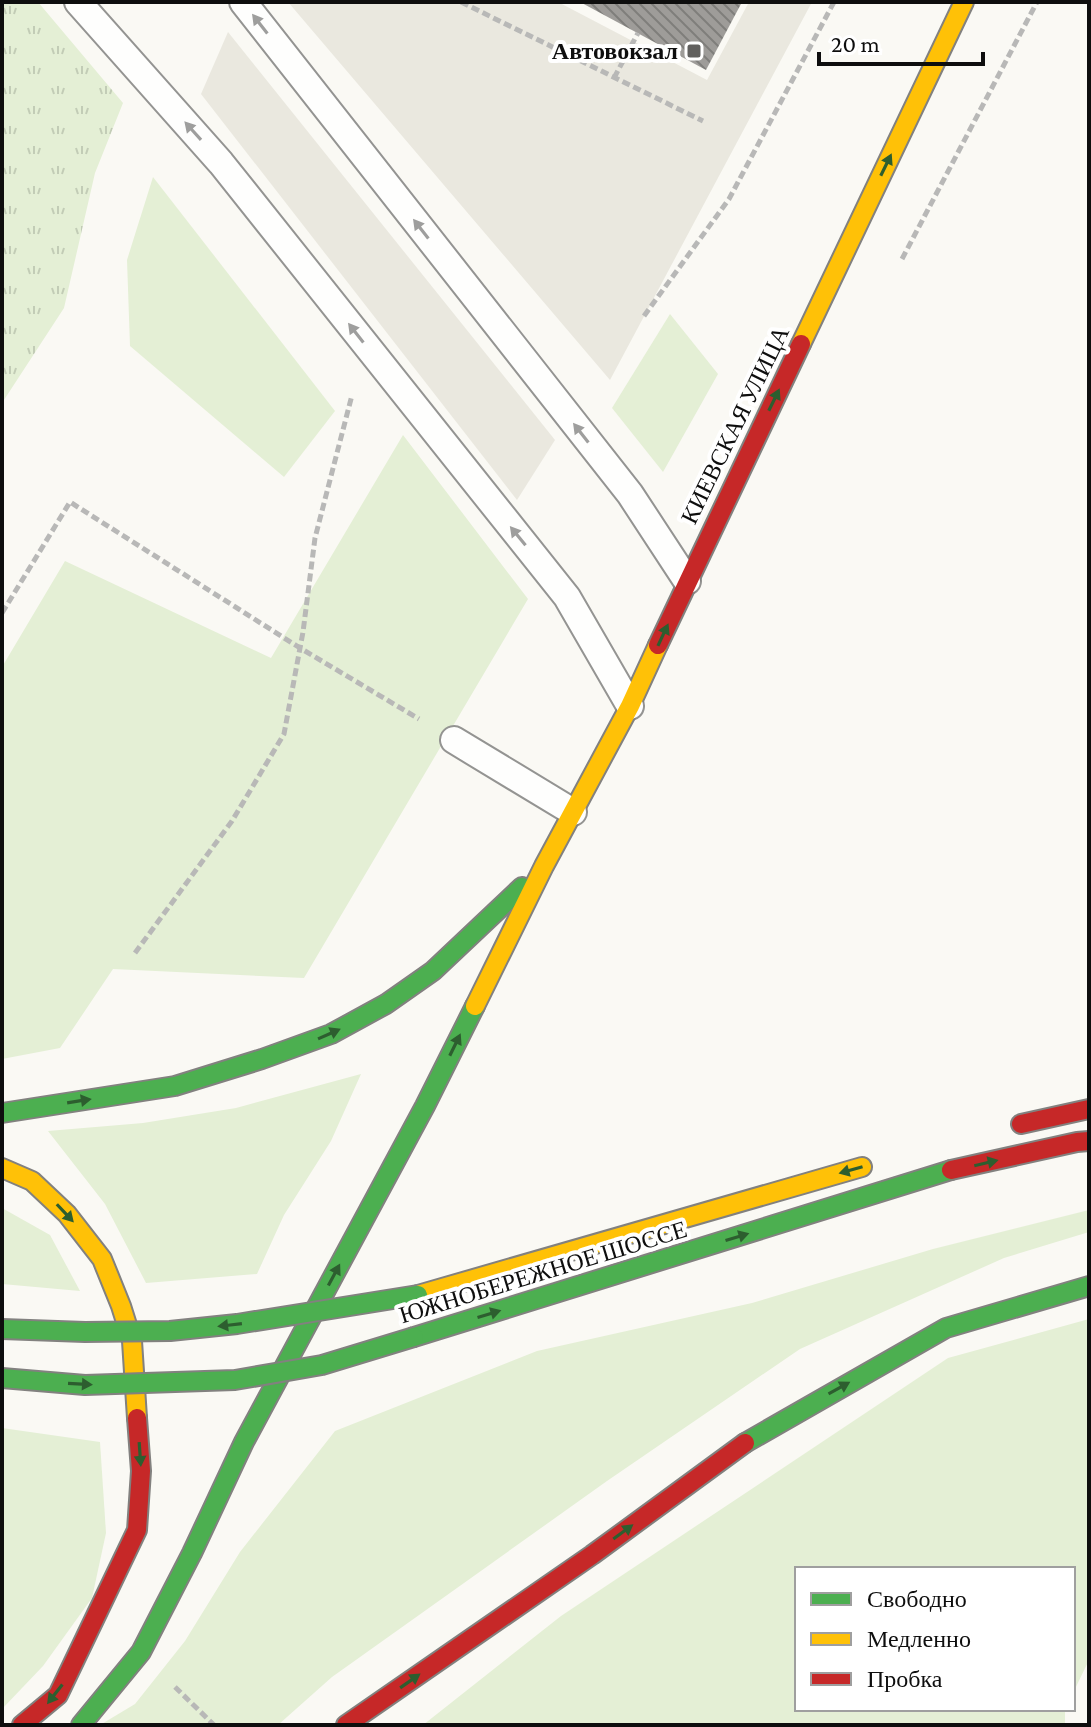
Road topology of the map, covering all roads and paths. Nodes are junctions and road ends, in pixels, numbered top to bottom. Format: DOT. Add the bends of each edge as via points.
graph roads {
  1 [pos="78,2"];
  2 [pos="243,2"];
  3 [pos="461,2"];
  4 [pos="834,2"];
  5 [pos="964,2"];
  6 [pos="638,33"];
  7 [pos="614,78"];
  8 [pos="703,121"];
  9 [pos="644,316"];
  10 [pos="354,390"];
  11 [pos="687,581"];
  12 [pos="2,613"];
  13 [pos="300,648"];
  14 [pos="630,706"];
  15 [pos="454,740"];
  16 [pos="573,812"];
  17 [pos="544,866"];
  18 [pos="135,953"];
  19 [pos="1086,1107"];
  20 [pos="2,1113"];
  21 [pos="1008,1127"];
  22 [pos="1089,1141"];
  23 [pos="873,1164"];
  24 [pos="2,1168"];
  25 [pos="1089,1286"];
  26 [pos="2,1329"];
  27 [pos="2,1378"];
  28 [pos="22,1725"];
  29 [pos="81,1725"];
  30 [pos="346,1725"];
  14 -- 1 [label="lane, one-way" via="567,597 221,163"];
  11 -- 2 [label="lane, one-way" via="630,494"];
  3 -- 7 [label="path"];
  4 -- 9 [label="path" via="729,199"];
  11 -- 5 [label="main road, КИЕВСКАЯ УЛИЦА, one-way"];
  6 -- 7 [label="path"];
  7 -- 8 [label="path"];
  10 -- 13 [label="path" via="315,538"];
  14 -- 11 [label="main road, КИЕВСКАЯ УЛИЦА, one-way"];
  12 -- 13 [label="path" via="70,502"];
  13 -- 15 [label="path"];
  13 -- 18 [label="path" via="284,734 232,821"];
  14 -- 16 [label="main road, КИЕВСКАЯ УЛИЦА"];
  15 -- 16 [label="lane"];
  16 -- 17 [label="main road, КИЕВСКАЯ УЛИЦА"];
  20 -- 17 [label="main road, one-way" via="175,1086 331,1034 433,971"];
  29 -- 17 [label="main road, КИЕВСКАЯ УЛИЦА, one-way" via="141,1652 244,1442 425,1106"];
  19 -- 21 [label="main road"];
  27 -- 22 [label="main road, ЮЖНОБЕРЕЖНОЕ ШОССЕ, one-way, bridge" via="85,1385 235,1380 322,1365 948,1171"];
  23 -- 26 [label="main road, ЮЖНОБЕРЕЖНОЕ ШОССЕ, one-way, bridge" via="418,1295 170,1331"];
  24 -- 28 [label="main road, one-way" via="32,1181 67,1214 102,1259 132,1341 141,1471 137,1530 58,1695"];
  30 -- 25 [label="main road, one-way" via="755,1436 946,1328"];
}
